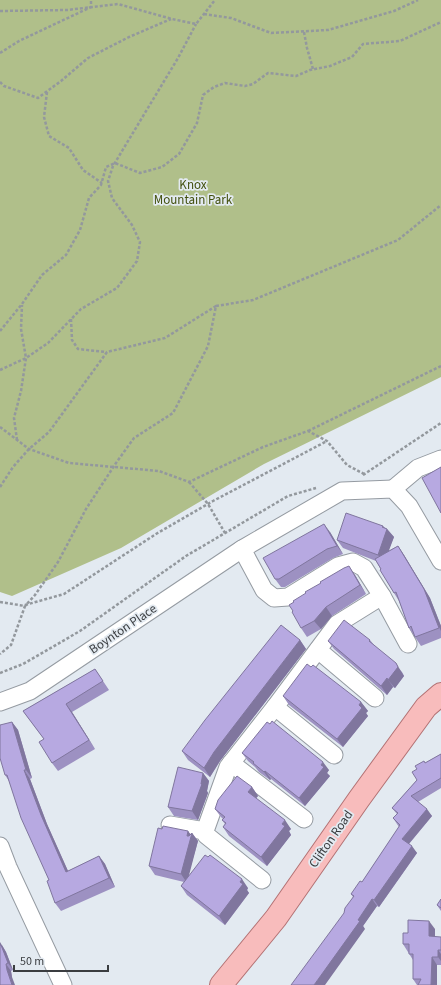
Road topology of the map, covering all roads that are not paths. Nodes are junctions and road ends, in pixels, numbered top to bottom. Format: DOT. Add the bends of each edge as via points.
graph roads {
  1 [pos="441,459"];
  2 [pos="393,489"];
  3 [pos="242,549"];
  4 [pos="441,561"];
  5 [pos="382,596"];
  6 [pos="408,644"];
  7 [pos="318,650"];
  8 [pos="441,694"];
  9 [pos="375,698"];
  10 [pos="0,702"];
  11 [pos="275,707"];
  12 [pos="334,754"];
  13 [pos="231,763"];
  14 [pos="304,819"];
  15 [pos="170,825"];
  16 [pos="205,831"];
  17 [pos="0,846"];
  18 [pos="4,869"];
  19 [pos="262,880"];
  20 [pos="63,985"];
  21 [pos="221,985"];
  1 -- 2 [label="street" via="418,468"];
  2 -- 3 [label="street, Boynton Place" via="342,491"];
  2 -- 4 [label="street" via="409,506"];
  3 -- 5 [label="street" via="264,590 274,598 288,597 338,566 353,562 364,568"];
  3 -- 10 [label="street, Boynton Place" via="30,691"];
  5 -- 6 [label="street"];
  5 -- 7 [label="street" via="337,624"];
  7 -- 9 [label="street"];
  7 -- 11 [label="street"];
  8 -- 21 [label="main road, Clifton Road" via="426,707 276,918"];
  11 -- 12 [label="street"];
  11 -- 13 [label="street"];
  13 -- 14 [label="street"];
  13 -- 16 [label="street"];
  15 -- 16 [label="street"];
  16 -- 19 [label="street" via="206,835"];
  17 -- 18 [label="street"];
  18 -- 20 [label="street"];
}
